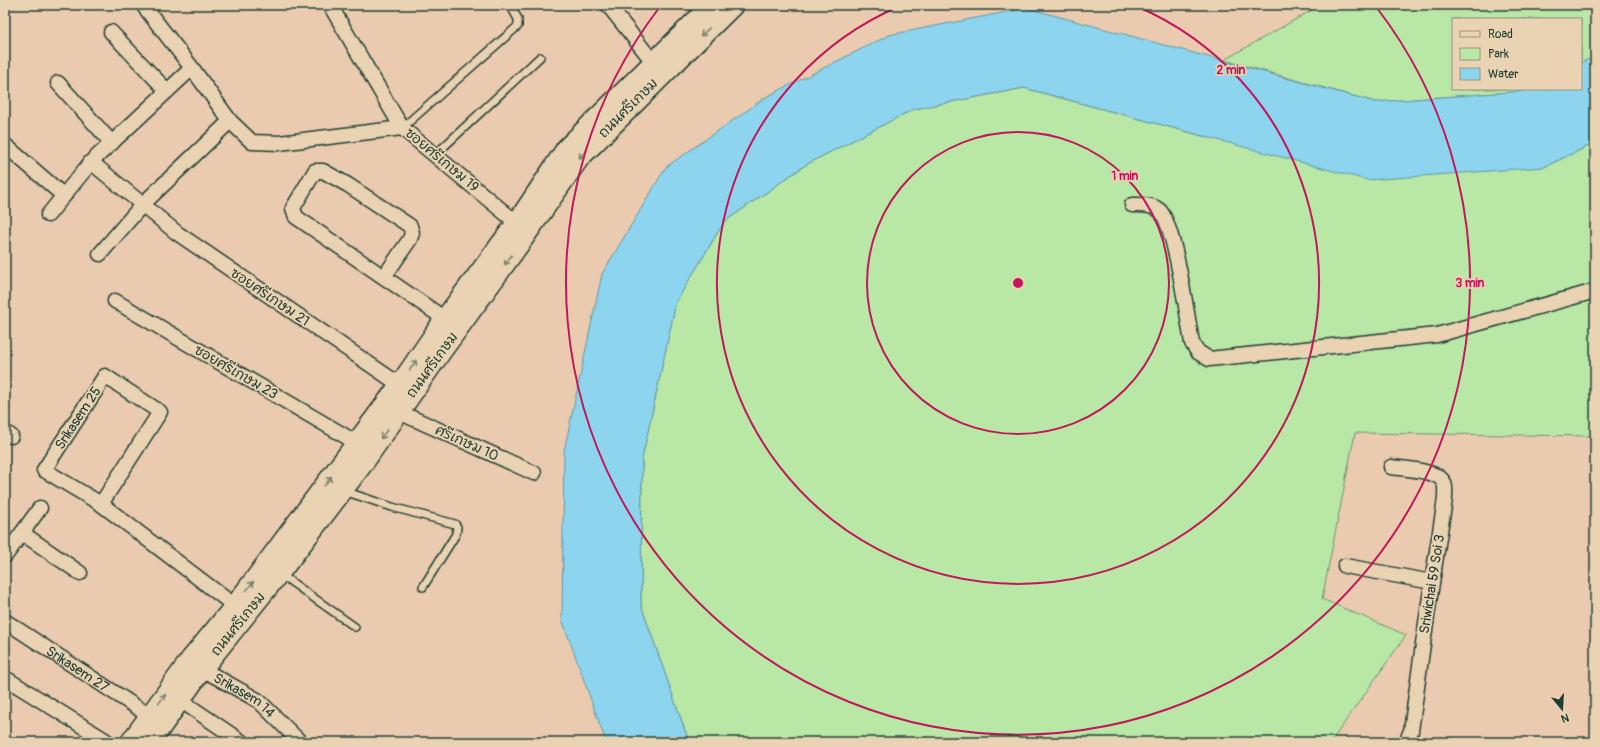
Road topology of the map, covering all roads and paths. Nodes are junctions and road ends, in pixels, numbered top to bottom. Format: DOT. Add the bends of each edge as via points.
graph roads {
  1 [pos="143,5"];
  2 [pos="330,5"];
  3 [pos="510,5"];
  4 [pos="608,5"];
  5 [pos="712,5"];
  6 [pos="733,5"];
  7 [pos="111,32"];
  8 [pos="540,58"];
  9 [pos="654,63"];
  10 [pos="192,68"];
  11 [pos="58,84"];
  12 [pos="167,91"];
  13 [pos="230,121"];
  14 [pos="402,128"];
  15 [pos="112,143"];
  16 [pos="5,145"];
  17 [pos="435,155"];
  18 [pos="91,162"];
  19 [pos="560,172"];
  20 [pos="64,196"];
  21 [pos="142,205"];
  22 [pos="1132,205"];
  23 [pos="48,215"];
  24 [pos="517,223"];
  25 [pos="100,254"];
  26 [pos="384,277"];
  27 [pos="1595,291"];
  28 [pos="115,301"];
  29 [pos="445,319"];
  30 [pos="400,385"];
  31 [pos="399,412"];
  32 [pos="357,443"];
  33 [pos="1391,467"];
  34 [pos="534,473"];
  35 [pos="343,490"];
  36 [pos="101,504"];
  37 [pos="40,508"];
  38 [pos="22,533"];
  39 [pos="5,556"];
  40 [pos="1345,566"];
  41 [pos="80,573"];
  42 [pos="279,573"];
  43 [pos="1432,582"];
  44 [pos="423,587"];
  45 [pos="235,606"];
  46 [pos="5,620"];
  47 [pos="355,627"];
  48 [pos="202,669"];
  49 [pos="5,678"];
  50 [pos="180,700"];
  51 [pos="150,716"];
  52 [pos="108,742"];
  53 [pos="131,742"];
  54 [pos="150,742"];
  55 [pos="242,742"];
  56 [pos="300,742"];
  57 [pos="1406,742"];
  1 -- 10 [label="street"];
  2 -- 14 [label="street, ซอยศรีเกษม 19"];
  3 -- 14 [label="lane" via="518,19 518,26"];
  4 -- 9 [label="street"];
  5 -- 9 [label="main road, ถนนศรีเกษม"];
  6 -- 19 [label="main road, ถนนศรีเกษม, one-way" via="579,158"];
  7 -- 12 [label="street"];
  8 -- 17 [label="lane"];
  9 -- 19 [label="main road, ถนนศรีเกษม" via="572,142"];
  10 -- 12 [label="street"];
  10 -- 13 [label="street"];
  11 -- 15 [label="street"];
  12 -- 15 [label="street"];
  13 -- 14 [label="street" via="252,142 279,143"];
  13 -- 21 [label="street"];
  14 -- 17 [label="street, ซอยศรีเกษม 19"];
  15 -- 18 [label="street"];
  16 -- 20 [label="street"];
  17 -- 24 [label="street, ซอยศรีเกษม 19"];
  18 -- 20 [label="street"];
  18 -- 21 [label="street, ซอยศรีเกษม 21"];
  19 -- 24 [label="main road, ถนนศรีเกษม"];
  19 -- 31 [label="main road, ถนนศรีเกษม, one-way" via="522,240"];
  20 -- 23 [label="street"];
  21 -- 25 [label="street"];
  21 -- 30 [label="street, ซอยศรีเกษม 21" via="177,234"];
  22 -- 27 [label="street" via="1146,205 1164,216 1176,253 1192,343 1198,352 1209,359 1437,335"];
  24 -- 29 [label="main road, ถนนศรีเกษม"];
  26 -- 26 [label="street" via="410,239 410,226 348,185 323,171 315,171 293,208 296,217"];
  26 -- 29 [label="street"];
  28 -- 32 [label="street, ซอยศรีเกษม 23"];
  30 -- 29 [label="main road, ถนนศรีเกษม, one-way"];
  30 -- 32 [label="main road, ถนนศรีเกษม"];
  31 -- 34 [label="street, ศรีเกษม 10"];
  31 -- 35 [label="main road, ถนนศรีเกษม, one-way"];
  45 -- 32 [label="main road, ถนนศรีเกษม, one-way"];
  33 -- 43 [label="street, Sriwichai 59 Soi 3" via="1432,474 1439,477 1444,484 1445,494"];
  35 -- 42 [label="main road, ถนนศรีเกษม"];
  35 -- 44 [label="lane" via="392,507 455,524 456,534"];
  36 -- 36 [label="street, Srikasem 25" via="44,470 105,376 160,412"];
  36 -- 45 [label="street, Srikasem 25"];
  37 -- 38 [label="street"];
  38 -- 39 [label="street"];
  38 -- 41 [label="street"];
  40 -- 43 [label="street"];
  42 -- 47 [label="lane"];
  42 -- 48 [label="main road, ถนนศรีเกษม"];
  43 -- 57 [label="street, Sriwichai 59 Soi 3" via="1411,731"];
  51 -- 45 [label="main road, ถนนศรีเกษม, one-way" via="192,658"];
  46 -- 51 [label="street, Srikasem 27"];
  48 -- 50 [label="main road, ถนนศรีเกษม"];
  48 -- 56 [label="street, Srikasem 14" via="259,701"];
  49 -- 52 [label="street"];
  50 -- 54 [label="main road, ถนนศรีเกษม"];
  50 -- 55 [label="street"];
  51 -- 53 [label="main road, ถนนศรีเกษม"];
}
